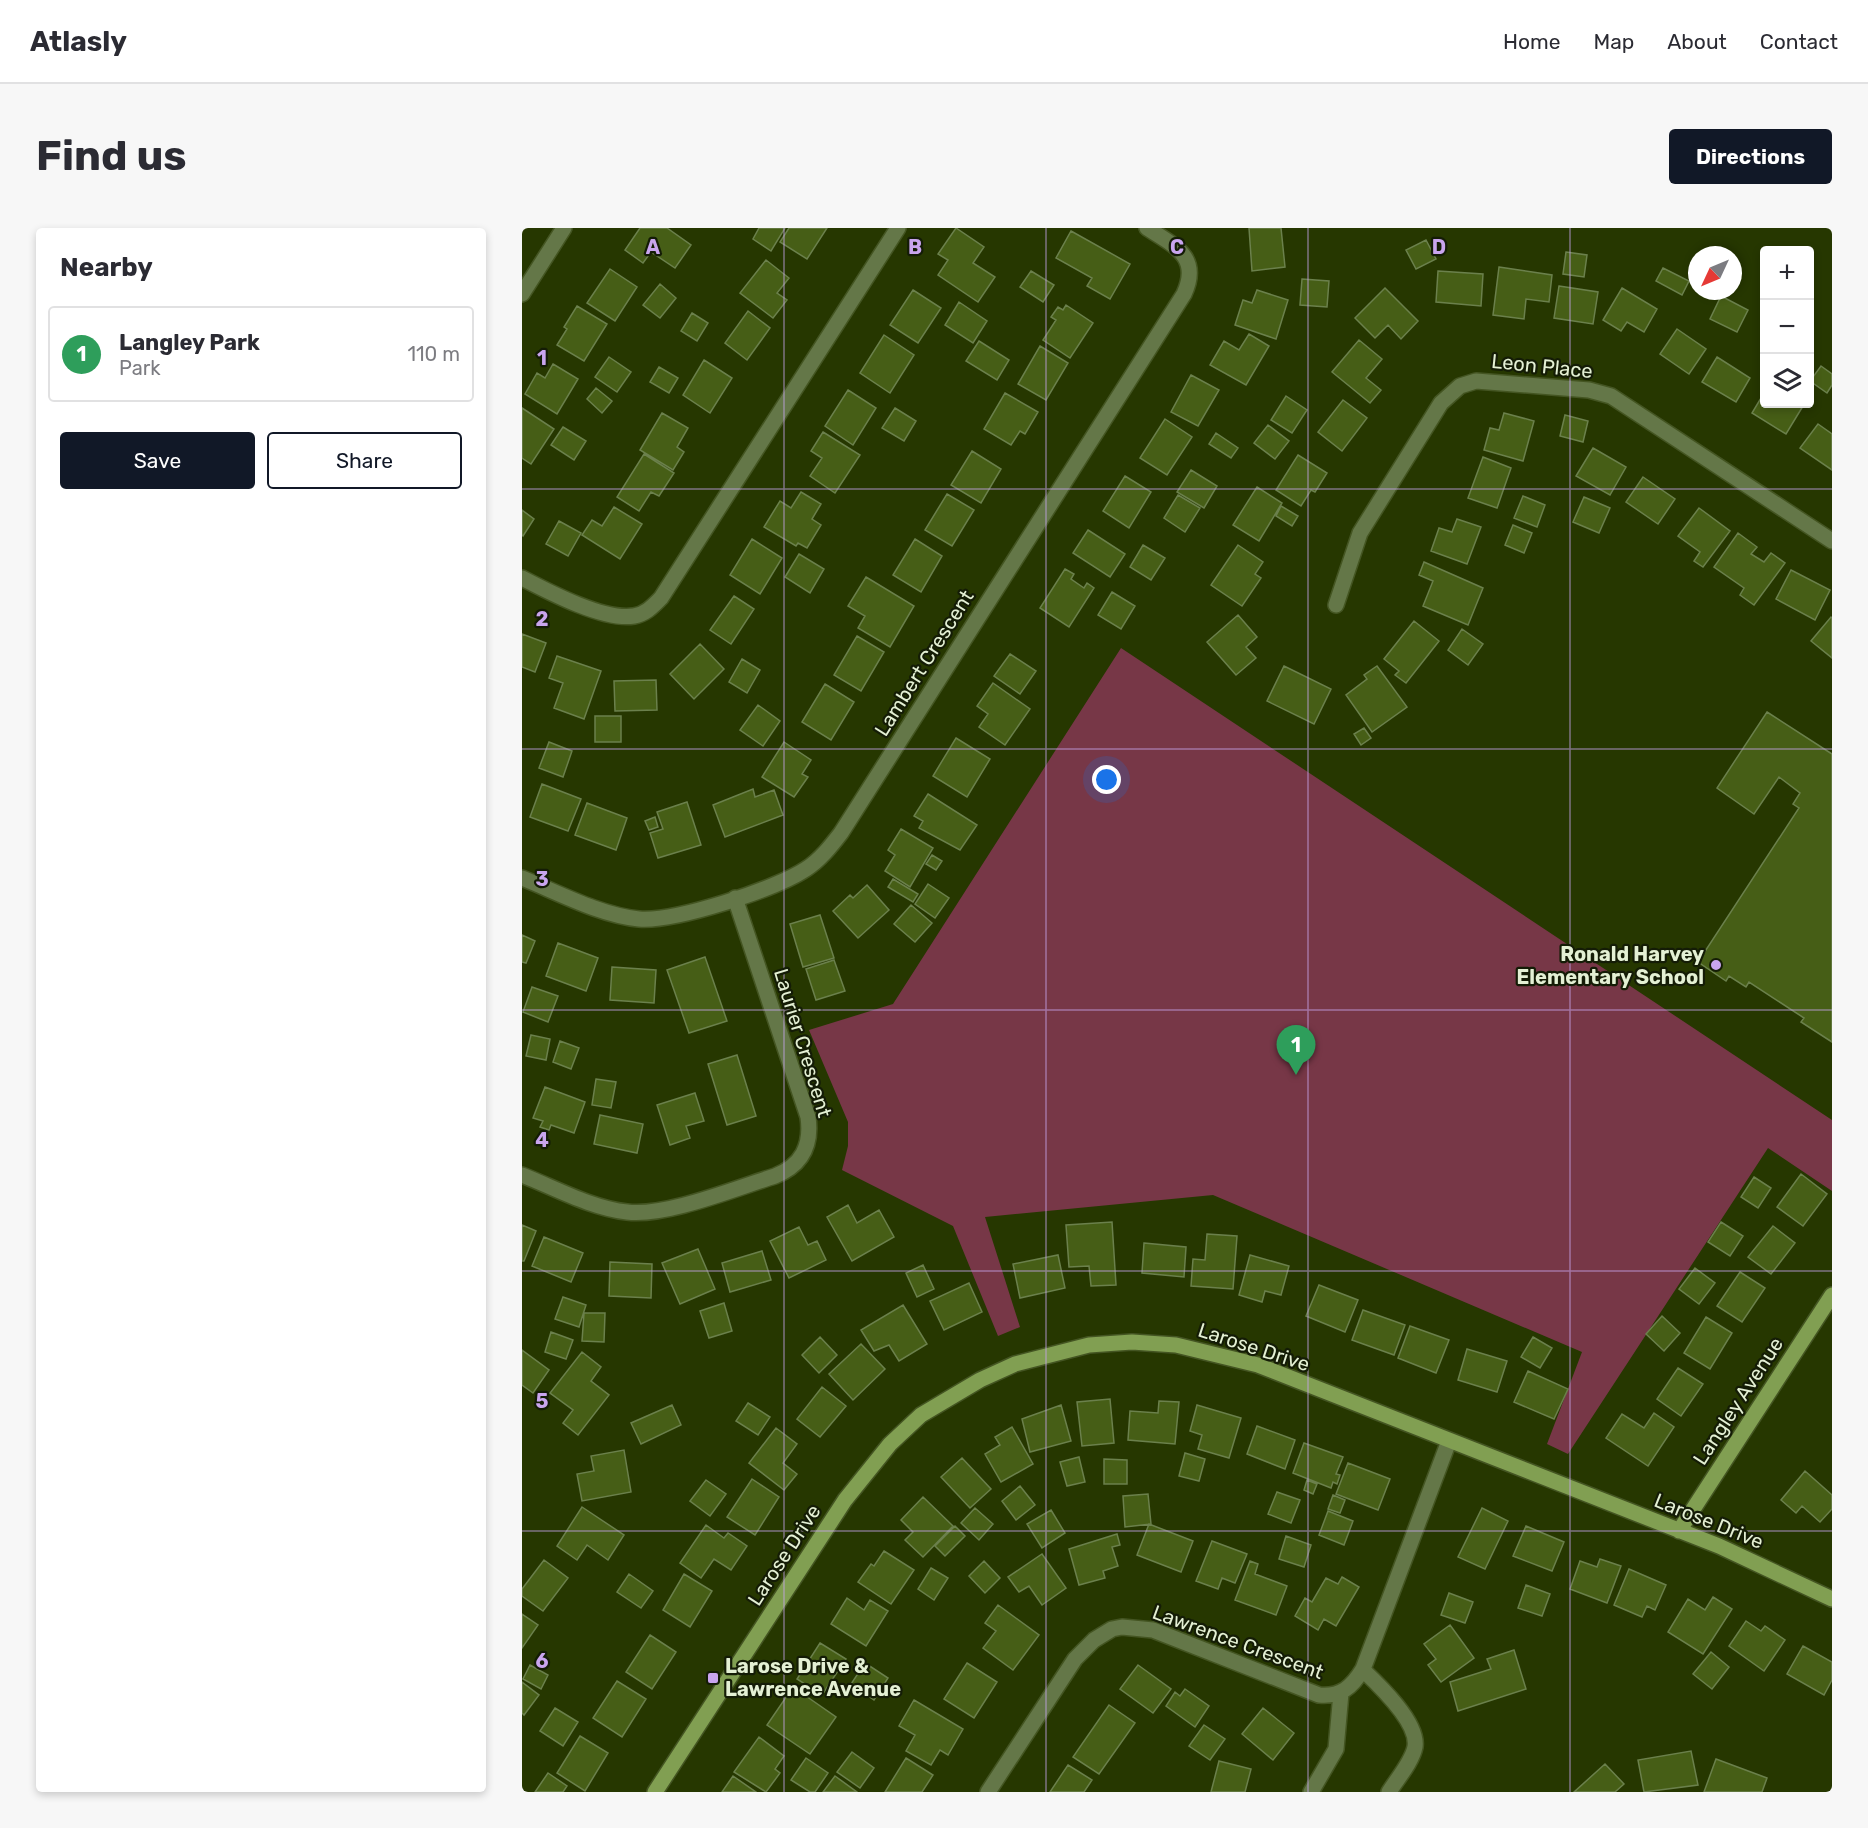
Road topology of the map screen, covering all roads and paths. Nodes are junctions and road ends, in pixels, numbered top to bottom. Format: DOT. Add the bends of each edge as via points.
graph roads {
  1 [pos="564,228"];
  2 [pos="898,228"];
  3 [pos="1147,228"];
  4 [pos="522,294"];
  5 [pos="1832,541"];
  6 [pos="522,578"];
  7 [pos="1336,605"];
  8 [pos="522,878"];
  9 [pos="735,897"];
  10 [pos="522,1175"];
  11 [pos="1832,1295"];
  12 [pos="1449,1442"];
  13 [pos="1679,1531"];
  14 [pos="1832,1599"];
  15 [pos="1363,1670"];
  16 [pos="1341,1693"];
  17 [pos="655,1792"];
  18 [pos="988,1792"];
  19 [pos="1311,1792"];
  20 [pos="1389,1792"];
  1 -- 4 [label="street"];
  2 -- 6 [label="street" via="652,607 634,616 607,614"];
  3 -- 9 [label="street, Lambert Crescent" via="1185,257 1190,276 1184,294 833,845 795,875"];
  5 -- 7 [label="street, Leon Place" via="1611,396 1589,390 1476,381 1460,386 1441,403 1360,533"];
  8 -- 9 [label="street, Lambert Crescent" via="639,919 667,917"];
  9 -- 10 [label="street, Laurier Crescent" via="808,1117 809,1140 802,1158 775,1176 643,1213 606,1208"];
  11 -- 13 [label="street, Langley Avenue"];
  12 -- 13 [label="street, Larose Drive"];
  12 -- 15 [label="street, Lawrence Crescent"];
  12 -- 17 [label="street, Larose Drive" via="1258,1365 1176,1345 1089,1345 1043,1355 997,1372 921,1415 872,1464 826,1528"];
  13 -- 14 [label="street, Larose Drive" via="1779,1572"];
  15 -- 16 [label="street, Lawrence Crescent" via="1351,1687"];
  15 -- 20 [label="street" via="1381,1687 1415,1736 1415,1748"];
  16 -- 18 [label="street, Lawrence Crescent" via="1319,1695 1153,1630 1112,1629 1075,1659"];
  16 -- 19 [label="street, Lawrence Crescent" via="1336,1749"];
}
